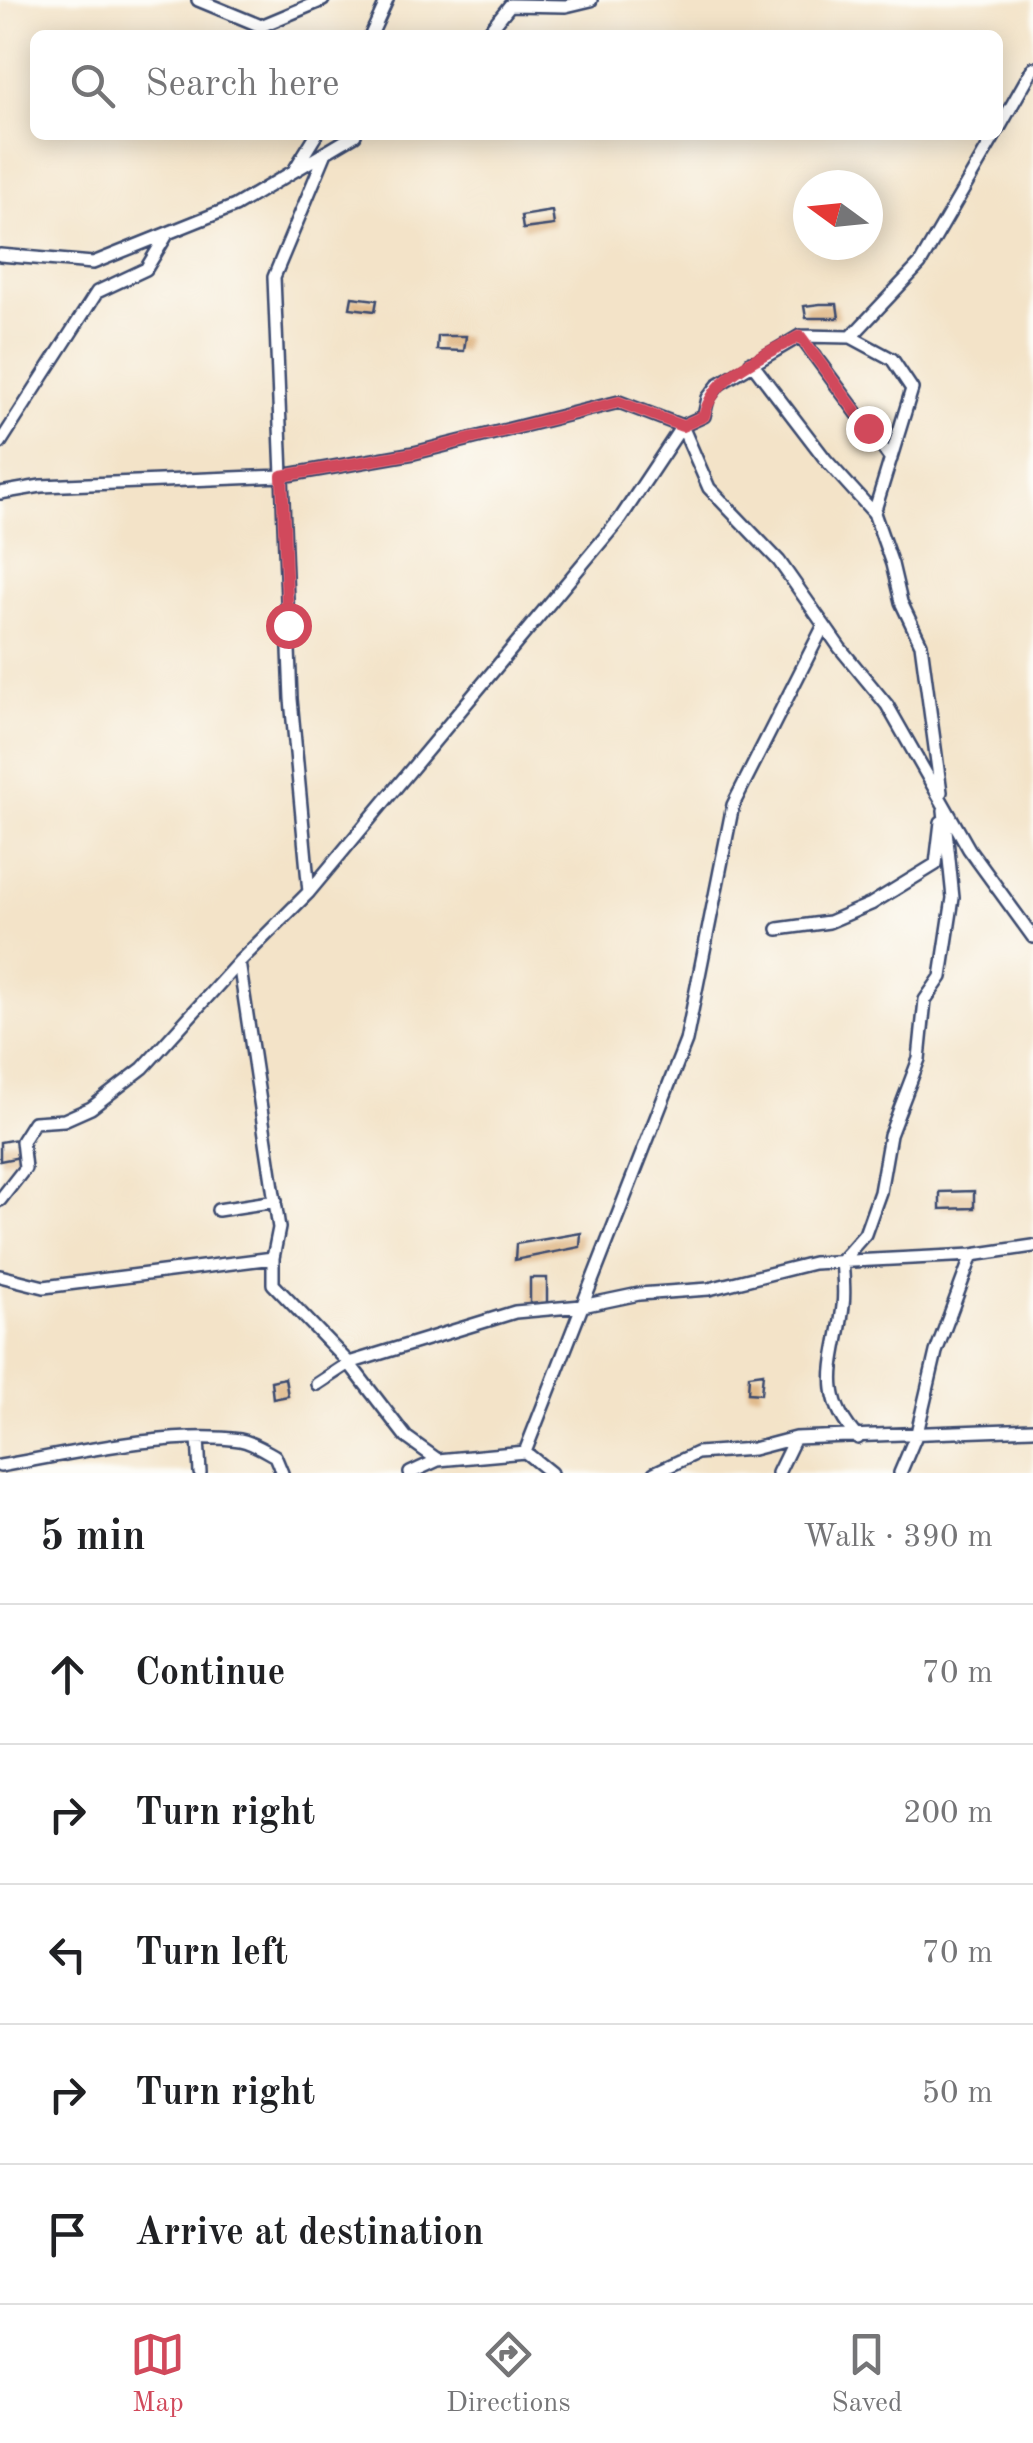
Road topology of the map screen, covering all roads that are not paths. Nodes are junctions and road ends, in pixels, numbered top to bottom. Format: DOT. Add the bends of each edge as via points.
graph roads {
  1 [pos="198,0"];
  2 [pos="323,0"];
  3 [pos="387,0"];
  4 [pos="591,0"];
  5 [pos="506,3"];
  6 [pos="373,30"];
  7 [pos="489,30"];
  8 [pos="1033,68"];
  9 [pos="1003,121"];
  10 [pos="313,140"];
  11 [pos="347,140"];
  12 [pos="992,140"];
  13 [pos="324,154"];
  14 [pos="284,178"];
  15 [pos="168,233"];
  16 [pos="0,255"];
  17 [pos="800,336"];
  18 [pos="851,337"];
  19 [pos="751,362"];
  20 [pos="682,426"];
  21 [pos="0,443"];
  22 [pos="890,459"];
  23 [pos="282,476"];
  24 [pos="0,494"];
  25 [pos="874,514"];
  26 [pos="824,625"];
  27 [pos="943,802"];
  28 [pos="308,892"];
  29 [pos="778,929"];
  30 [pos="1033,937"];
  31 [pos="239,962"];
  32 [pos="0,1200"];
  33 [pos="276,1201"];
  34 [pos="218,1210"];
  35 [pos="1033,1246"];
  36 [pos="972,1255"];
  37 [pos="273,1258"];
  38 [pos="842,1260"];
  39 [pos="0,1276"];
  40 [pos="582,1306"];
  41 [pos="349,1362"];
  42 [pos="317,1384"];
  43 [pos="1033,1428"];
  44 [pos="918,1434"];
  45 [pos="198,1438"];
  46 [pos="794,1438"];
  47 [pos="858,1438"];
  48 [pos="525,1452"];
  49 [pos="438,1460"];
  50 [pos="0,1466"];
  51 [pos="200,1473"];
  52 [pos="282,1473"];
  53 [pos="410,1473"];
  54 [pos="551,1473"];
  55 [pos="654,1473"];
  56 [pos="778,1473"];
  57 [pos="900,1473"];
  1 -- 2 [label="street" via="261,26"];
  3 -- 6 [label="street"];
  4 -- 5 [label="street" via="566,6"];
  5 -- 7 [label="street"];
  8 -- 9 [label="street"];
  10 -- 14 [label="street"];
  11 -- 13 [label="street"];
  12 -- 18 [label="street" via="920,264"];
  13 -- 14 [label="street"];
  13 -- 23 [label="street" via="274,277"];
  14 -- 15 [label="street"];
  15 -- 16 [label="street" via="94,263"];
  15 -- 21 [label="street" via="146,269 97,292"];
  17 -- 18 [label="street"];
  17 -- 19 [label="street"];
  17 -- 22 [label="street"];
  18 -- 22 [label="street" via="892,358 912,389"];
  19 -- 20 [label="street" via="719,384 704,416"];
  19 -- 25 [label="street"];
  20 -- 23 [label="street" via="619,402 414,453"];
  20 -- 26 [label="street" via="709,488 778,560"];
  20 -- 28 [label="street" via="620,519"];
  22 -- 25 [label="street"];
  23 -- 24 [label="street" via="42,486"];
  23 -- 28 [label="street" via="290,699"];
  25 -- 27 [label="street" via="921,644"];
  26 -- 27 [label="street" via="888,705"];
  26 -- 40 [label="street" via="733,805 686,1041"];
  27 -- 29 [label="street" via="936,864 829,922"];
  27 -- 30 [label="street"];
  27 -- 38 [label="street" via="953,898 940,977 926,1000 919,1059 890,1135 880,1192 865,1234"];
  28 -- 31 [label="street"];
  31 -- 32 [label="street" via="143,1068 92,1108 64,1120 34,1122 22,1141 25,1168"];
  31 -- 33 [label="street"];
  33 -- 34 [label="street"];
  33 -- 37 [label="street"];
  35 -- 36 [label="street"];
  36 -- 38 [label="street"];
  36 -- 44 [label="street" via="936,1352"];
  37 -- 39 [label="street" via="44,1287"];
  37 -- 41 [label="street" via="273,1284"];
  38 -- 40 [label="street" via="710,1289"];
  38 -- 47 [label="street" via="843,1306 831,1379 833,1401"];
  40 -- 41 [label="street" via="515,1312"];
  40 -- 48 [label="street"];
  41 -- 42 [label="street"];
  41 -- 49 [label="street" via="406,1436"];
  43 -- 44 [label="street"];
  44 -- 47 [label="street"];
  44 -- 57 [label="street"];
  45 -- 50 [label="street"];
  45 -- 51 [label="street"];
  45 -- 52 [label="street" via="243,1440 276,1456"];
  46 -- 47 [label="street"];
  46 -- 55 [label="street" via="697,1453"];
  46 -- 56 [label="street"];
  48 -- 49 [label="street"];
  48 -- 54 [label="street"];
  49 -- 53 [label="street"];
}
